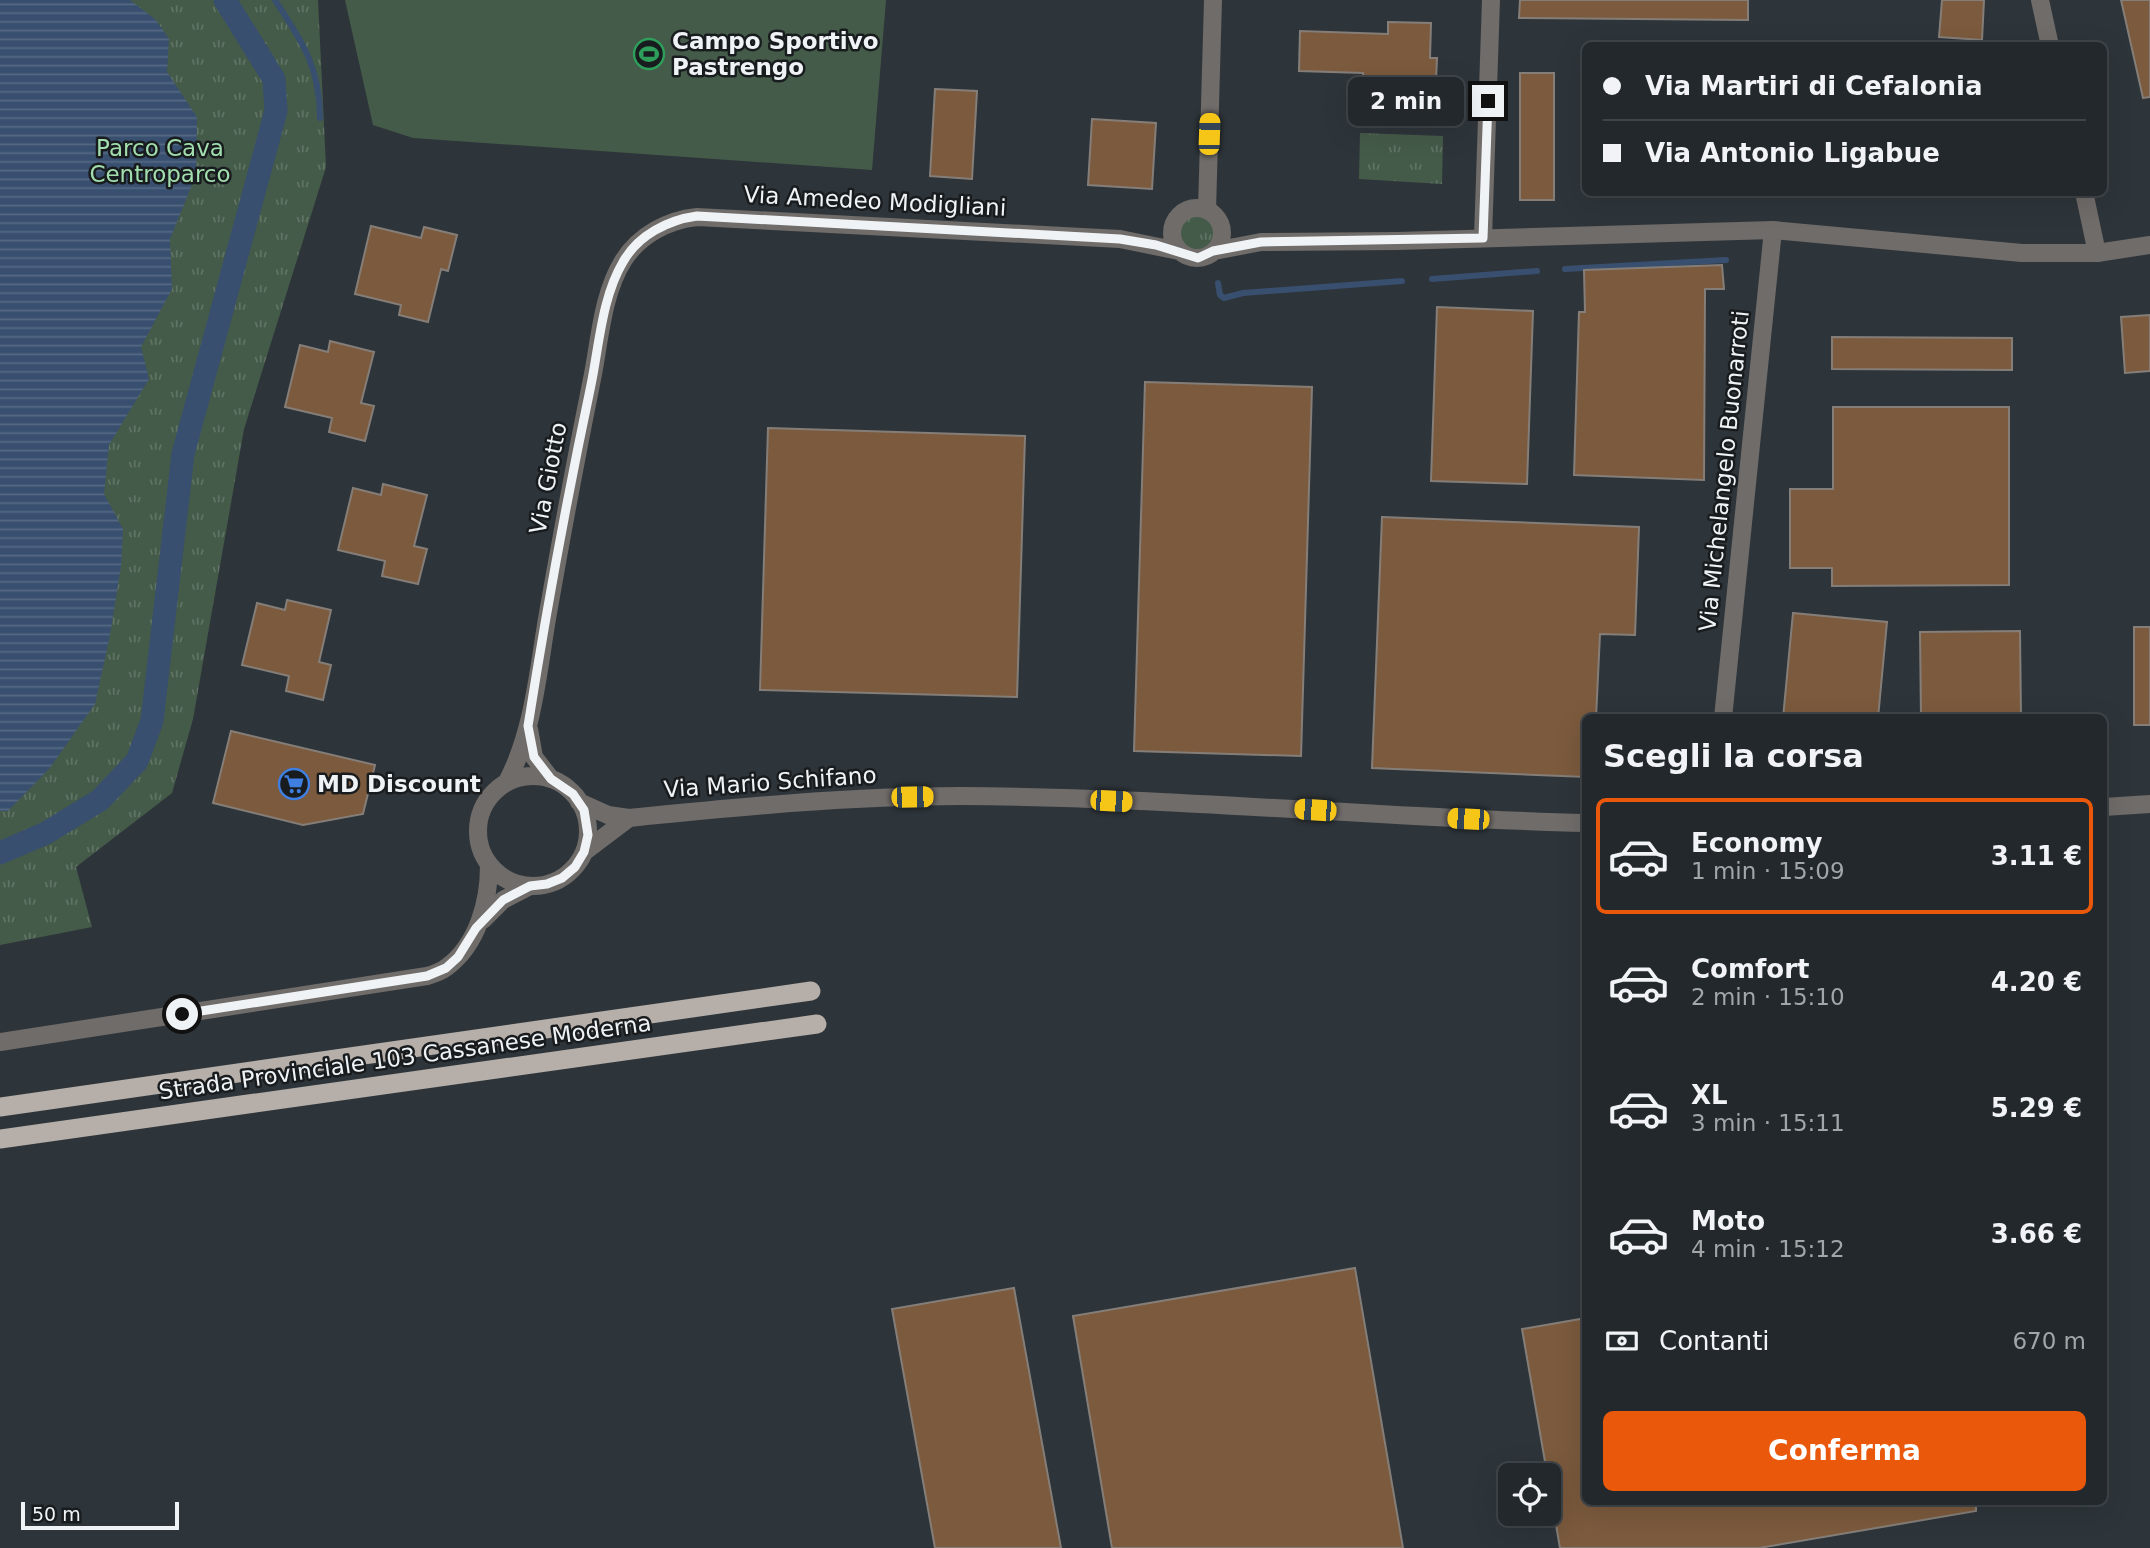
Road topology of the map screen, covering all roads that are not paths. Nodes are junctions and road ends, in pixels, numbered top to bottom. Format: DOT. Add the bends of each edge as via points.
graph roads {
  1 [pos="1213,0"];
  2 [pos="1492,0"];
  3 [pos="2040,0"];
  4 [pos="2049,42"];
  5 [pos="2085,196"];
  6 [pos="1199,209"];
  7 [pos="1174,222"];
  8 [pos="1221,226"];
  9 [pos="1773,230"];
  10 [pos="1483,238"];
  11 [pos="1120,239"];
  12 [pos="1261,242"];
  13 [pos="2150,245"];
  14 [pos="636,246"];
  15 [pos="1180,251"];
  16 [pos="1213,251"];
  17 [pos="2097,253"];
  18 [pos="1723,714"];
  19 [pos="528,726"];
  20 [pos="551,779"];
  21 [pos="507,782"];
  22 [pos="579,802"];
  23 [pos="2150,804"];
  24 [pos="2107,807"];
  25 [pos="629,818"];
  26 [pos="1582,823"];
  27 [pos="584,852"];
  28 [pos="489,866"];
  29 [pos="530,886"];
  30 [pos="476,928"];
  31 [pos="811,991"];
  32 [pos="817,1024"];
  33 [pos="0,1042"];
  34 [pos="0,1107"];
  35 [pos="0,1139"];
  1 -- 6 [label="street" via="1207,188"];
  2 -- 10 [label="street"];
  3 -- 4 [label="street"];
  5 -- 17 [label="street"];
  6 -- 7 [label="street" via="1179,215"];
  6 -- 8 [label="street" via="1216,217"];
  7 -- 11 [label="street, Via Amedeo Modigliani"];
  7 -- 15 [label="street" via="1172,235"];
  8 -- 12 [label="street"];
  8 -- 16 [label="street" via="1220,242"];
  9 -- 10 [label="street"];
  9 -- 17 [label="street" via="2022,253"];
  9 -- 18 [label="street, Via Michelangelo Buonarroti"];
  10 -- 12 [label="street"];
  11 -- 14 [label="street, Via Amedeo Modigliani" via="697,216 664,225"];
  11 -- 15 [label="street, Via Amedeo Modigliani"];
  12 -- 16 [label="street"];
  13 -- 17 [label="street"];
  14 -- 19 [label="street, Via Giotto" via="620,267 604,318"];
  15 -- 16 [label="street" via="1198,258"];
  19 -- 20 [label="street, Via Giotto" via="534,757"];
  19 -- 21 [label="street, Via Giotto"];
  20 -- 21 [label="street" via="525,776"];
  20 -- 22 [label="street"];
  21 -- 28 [label="street" via="490,796 478,821 479,845"];
  22 -- 25 [label="street, Via Mario Schifano" via="608,815"];
  22 -- 27 [label="street" via="588,826"];
  23 -- 24 [label="street"];
  25 -- 26 [label="street, Via Mario Schifano" via="866,798 958,796"];
  25 -- 27 [label="street"];
  27 -- 29 [label="street" via="562,878"];
  28 -- 29 [label="street" via="511,882"];
  28 -- 30 [label="street" via="486,905"];
  29 -- 30 [label="street" via="503,900"];
  30 -- 33 [label="street" via="446,968 427,976"];
  31 -- 34 [label="highway, Strada Provinciale 103 Cassanese Moderna"];
  32 -- 35 [label="highway, Strada Provinciale 103 Cassanese Moderna"];
}
